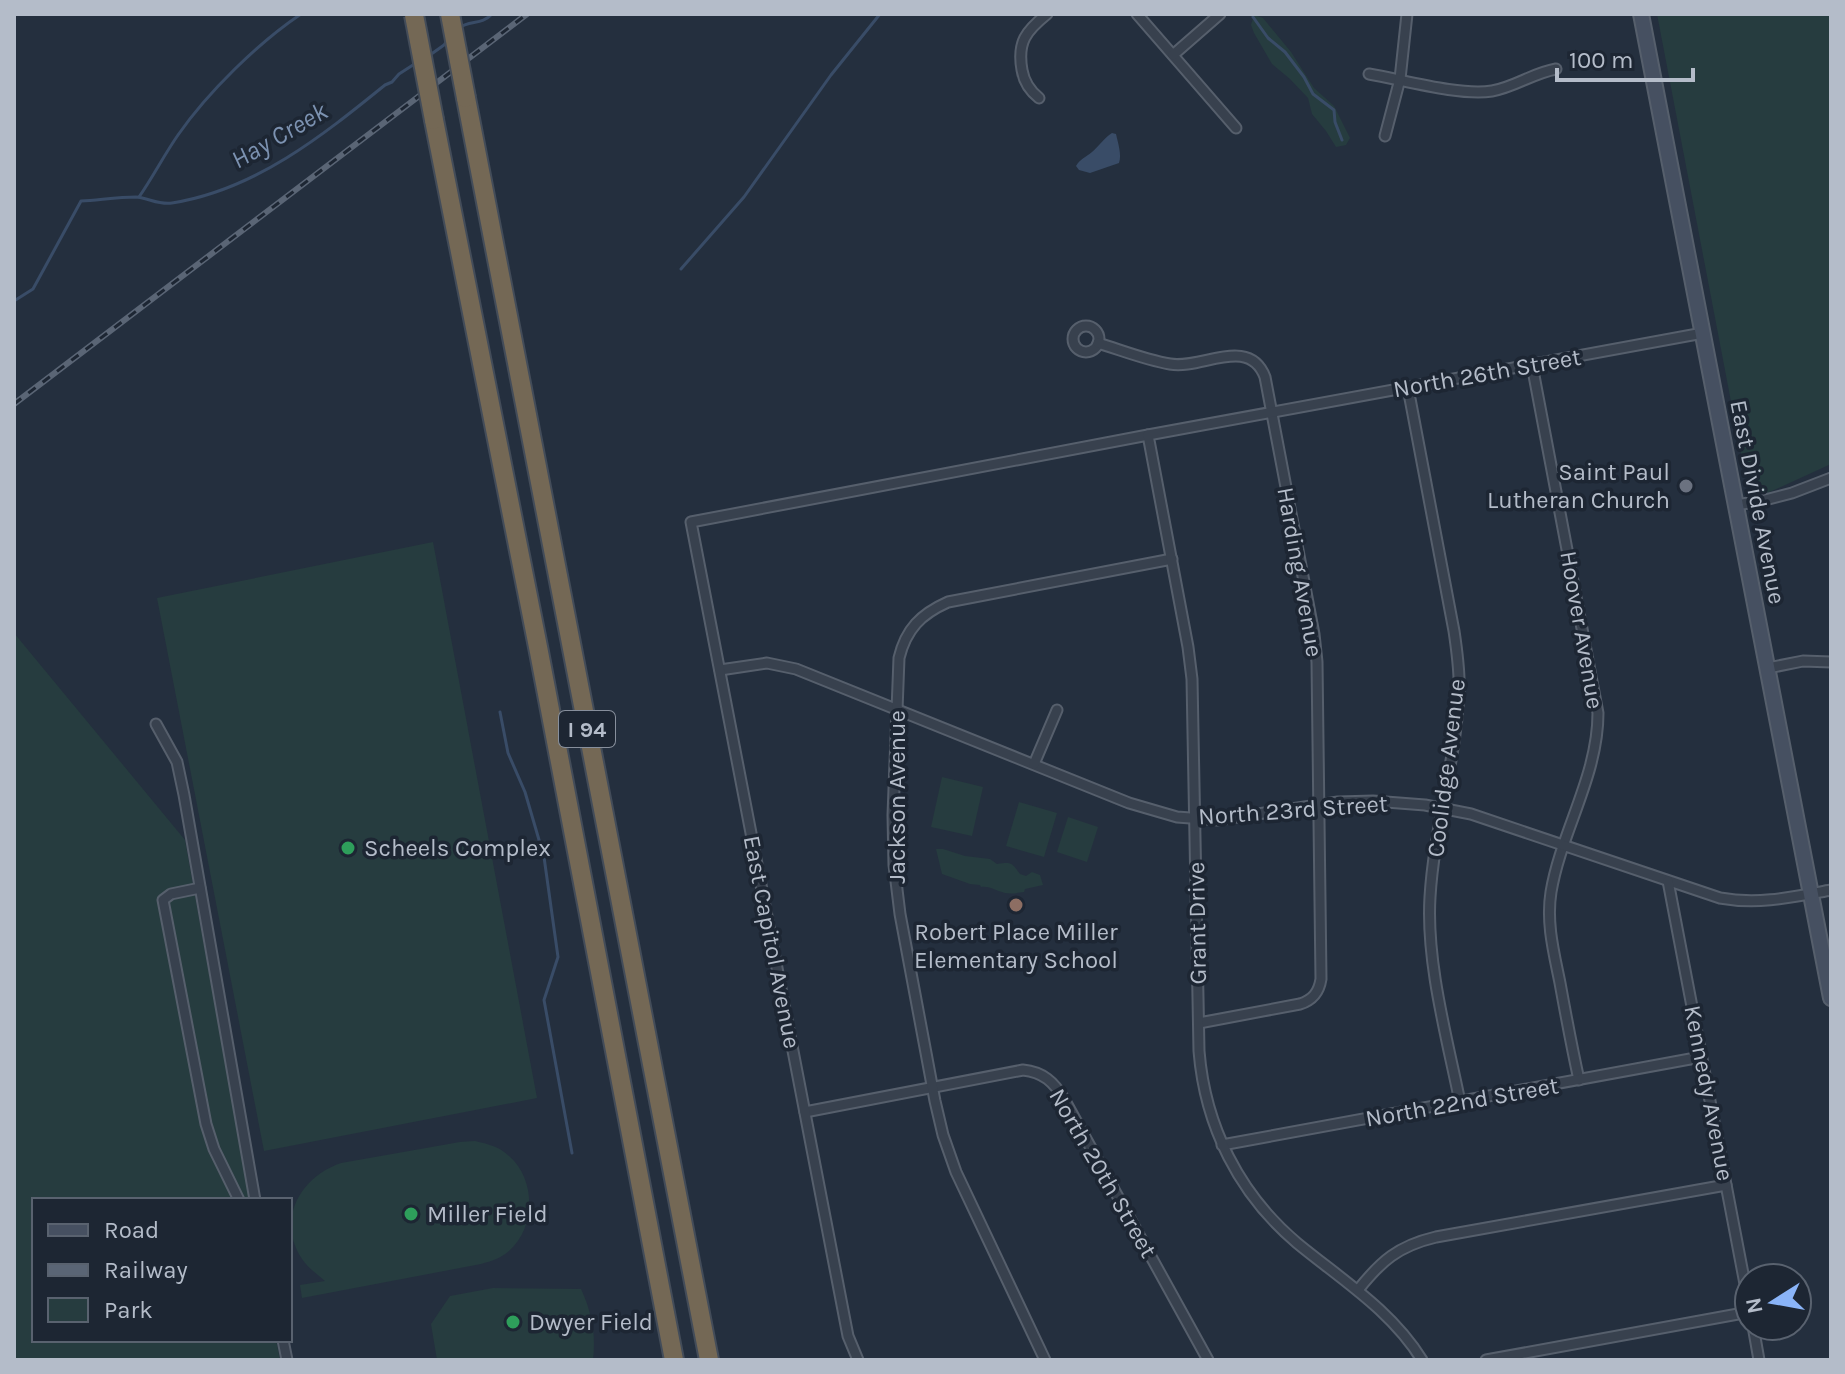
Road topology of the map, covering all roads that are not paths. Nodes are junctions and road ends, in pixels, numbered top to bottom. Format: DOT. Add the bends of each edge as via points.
graph roads {
  1 [pos="414,14"];
  2 [pos="450,14"];
  3 [pos="1047,14"];
  4 [pos="1137,14"];
  5 [pos="1220,14"];
  6 [pos="1407,14"];
  7 [pos="1641,14"];
  8 [pos="1173,55"];
  9 [pos="1556,69"];
  10 [pos="1369,74"];
  11 [pos="1400,79"];
  12 [pos="1039,98"];
  13 [pos="1236,128"];
  14 [pos="1385,136"];
  15 [pos="1703,333"];
  16 [pos="1098,343"];
  17 [pos="1532,365"];
  18 [pos="1408,388"];
  19 [pos="1272,413"];
  20 [pos="1148,435"];
  21 [pos="1831,478"];
  22 [pos="1736,505"];
  23 [pos="1172,559"];
  24 [pos="1831,662"];
  25 [pos="1768,668"];
  26 [pos="720,670"];
  27 [pos="897,709"];
  28 [pos="1057,710"];
  29 [pos="156,724"];
  30 [pos="1034,764"];
  31 [pos="1318,804"];
  32 [pos="1443,808"];
  33 [pos="1196,819"];
  34 [pos="1564,845"];
  35 [pos="1668,881"];
  36 [pos="200,888"];
  37 [pos="1831,890"];
  38 [pos="1811,894"];
  39 [pos="1831,998"];
  40 [pos="1199,1023"];
  41 [pos="1701,1057"];
  42 [pos="1579,1080"];
  43 [pos="933,1088"];
  44 [pos="1460,1102"];
  45 [pos="805,1112"];
  46 [pos="1222,1145"];
  47 [pos="1726,1185"];
  48 [pos="238,1198"];
  49 [pos="255,1198"];
  50 [pos="1741,1262"];
  51 [pos="1358,1290"];
  52 [pos="1733,1315"];
  53 [pos="674,1360"];
  54 [pos="709,1360"];
  55 [pos="858,1360"];
  56 [pos="1045,1360"];
  57 [pos="1208,1360"];
  58 [pos="1422,1360"];
  59 [pos="1486,1360"];
  1 -- 53 [label="highway, I 94, bridge"];
  2 -- 54 [label="highway, I 94, bridge"];
  3 -- 12 [label="street" via="1029,31 1020,52 1025,82"];
  4 -- 8 [label="street"];
  5 -- 8 [label="street"];
  6 -- 11 [label="street"];
  7 -- 15 [label="street, East Divide Avenue"];
  8 -- 13 [label="street"];
  9 -- 11 [label="street" via="1484,92"];
  10 -- 11 [label="street"];
  11 -- 14 [label="street"];
  15 -- 17 [label="street, North 26th Street"];
  15 -- 22 [label="street, East Divide Avenue"];
  16 -- 19 [label="street, Harding Avenue" via="1171,365 1247,357 1262,371"];
  17 -- 18 [label="street, North 26th Street"];
  17 -- 34 [label="street, Hoover Avenue" via="1598,713 1589,769"];
  18 -- 19 [label="street, North 26th Street"];
  18 -- 32 [label="street, Coolidge Avenue" via="1457,651 1458,710"];
  19 -- 20 [label="street"];
  19 -- 31 [label="street, Harding Avenue" via="1314,634"];
  20 -- 23 [label="street, Grant Drive"];
  20 -- 26 [label="street, East Capitol Avenue" via="691,522"];
  21 -- 22 [label="street"];
  22 -- 25 [label="street, East Divide Avenue"];
  23 -- 27 [label="street, Jackson Avenue" via="937,607 905,638"];
  23 -- 33 [label="street, Grant Drive" via="1192,679"];
  24 -- 25 [label="street"];
  25 -- 38 [label="street, East Divide Avenue"];
  26 -- 27 [label="street, North 23rd Street" via="787,666"];
  26 -- 45 [label="street, East Capitol Avenue"];
  27 -- 30 [label="street, North 23rd Street"];
  27 -- 43 [label="street, Jackson Avenue" via="896,882"];
  28 -- 30 [label="street"];
  29 -- 36 [label="street" via="177,762"];
  30 -- 33 [label="street, North 23rd Street" via="1147,809"];
  31 -- 32 [label="street, North 23rd Street" via="1373,801"];
  31 -- 33 [label="street, North 23rd Street" via="1237,818"];
  31 -- 40 [label="street, Harding Avenue" via="1318,991 1300,1004"];
  32 -- 34 [label="street, North 23rd Street"];
  32 -- 44 [label="street, Coolidge Avenue" via="1431,882 1431,938"];
  33 -- 40 [label="street, Grant Drive"];
  34 -- 35 [label="street, North 23rd Street"];
  34 -- 42 [label="street, Hoover Avenue" via="1549,921"];
  35 -- 38 [label="street, North 23rd Street" via="1741,901"];
  35 -- 41 [label="street, Kennedy Avenue"];
  36 -- 48 [label="street" via="163,900 209,1137"];
  36 -- 49 [label="street"];
  37 -- 38 [label="street, North 23rd Street"];
  38 -- 39 [label="street, East Divide Avenue"];
  40 -- 46 [label="street, Grant Drive" via="1204,1092"];
  41 -- 42 [label="street, North 22nd Street"];
  41 -- 47 [label="street, Kennedy Avenue"];
  42 -- 44 [label="street, North 22nd Street"];
  43 -- 45 [label="street, North 20th Street"];
  43 -- 56 [label="street, Jackson Avenue" via="956,1172"];
  43 -- 57 [label="street, North 20th Street" via="1023,1070 1053,1083"];
  44 -- 46 [label="street, North 22nd Street"];
  45 -- 55 [label="street, East Capitol Avenue" via="848,1336"];
  46 -- 51 [label="street, Grant Drive" via="1275,1223"];
  47 -- 50 [label="street, Kennedy Avenue"];
  47 -- 51 [label="street" via="1436,1237 1387,1258"];
  51 -- 58 [label="street, Grant Drive" via="1402,1331"];
  52 -- 59 [label="street"];
}
